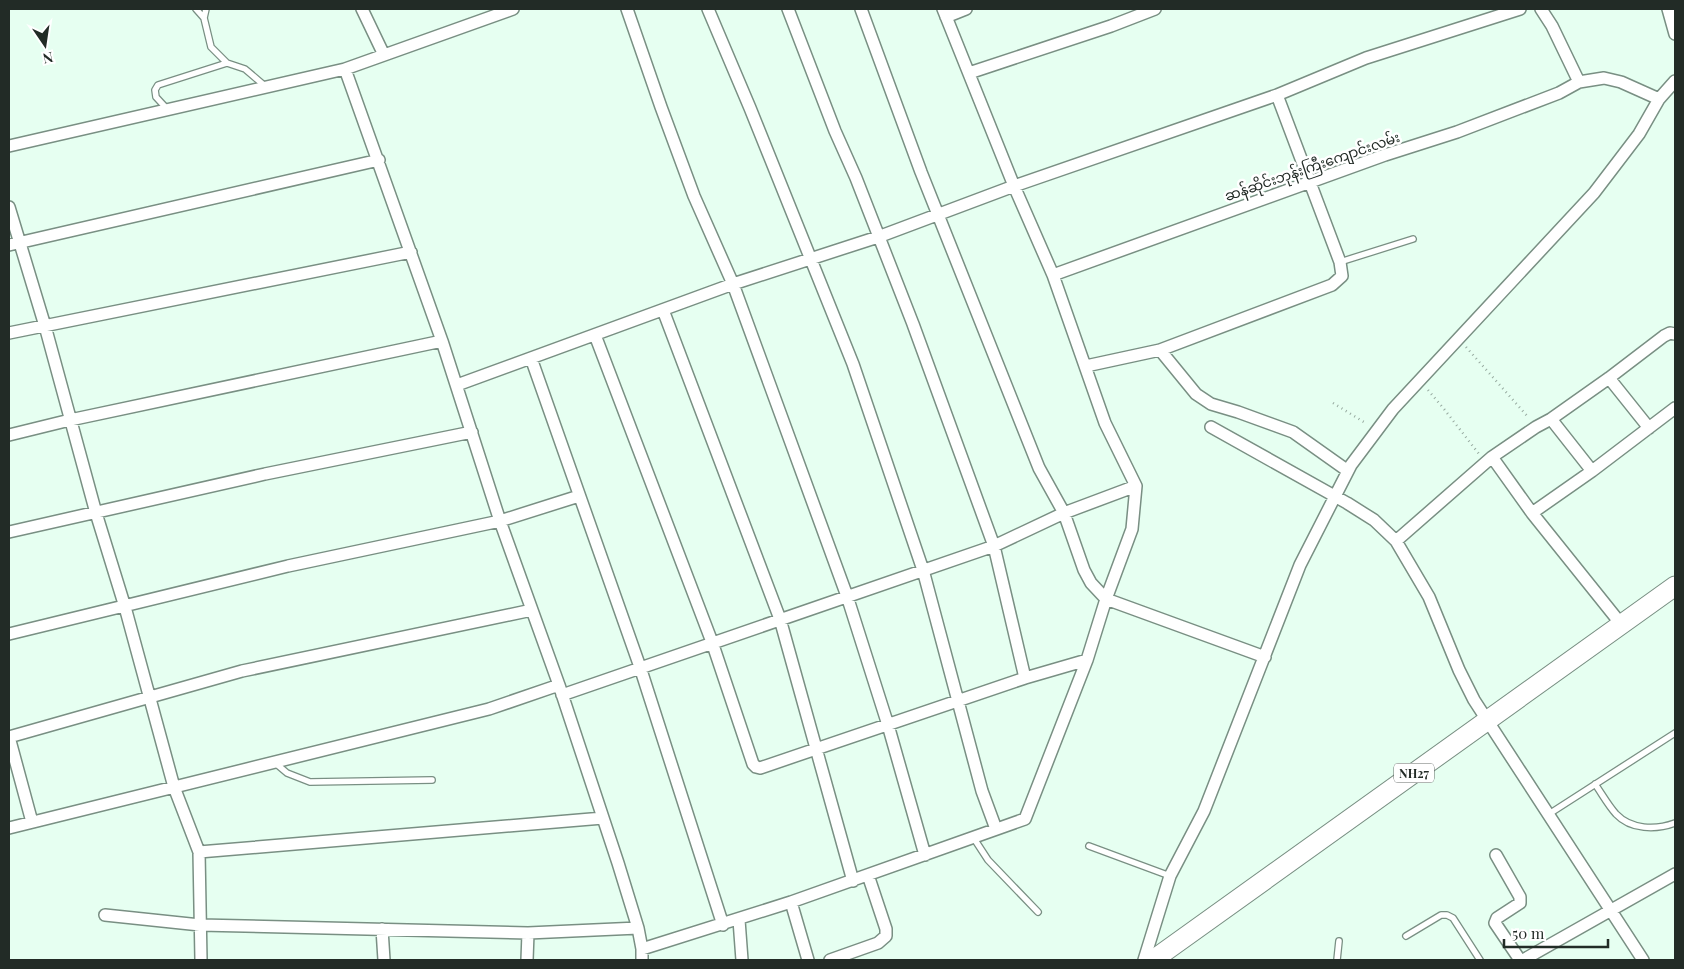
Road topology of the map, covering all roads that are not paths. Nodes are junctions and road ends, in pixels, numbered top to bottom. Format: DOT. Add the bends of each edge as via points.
graph roads {
  1 [pos="196,9"];
  2 [pos="206,9"];
  3 [pos="362,9"];
  4 [pos="513,9"];
  5 [pos="627,9"];
  6 [pos="708,9"];
  7 [pos="788,9"];
  8 [pos="861,9"];
  9 [pos="966,9"];
  10 [pos="1155,9"];
  11 [pos="1520,9"];
  12 [pos="1541,9"];
  13 [pos="1668,9"];
  14 [pos="944,13"];
  15 [pos="204,18"];
  16 [pos="1675,34"];
  17 [pos="384,55"];
  18 [pos="227,63"];
  19 [pos="345,69"];
  20 [pos="969,73"];
  21 [pos="1675,81"];
  22 [pos="1579,82"];
  23 [pos="265,86"];
  24 [pos="1277,95"];
  25 [pos="1659,99"];
  26 [pos="168,110"];
  27 [pos="9,146"];
  28 [pos="379,160"];
  29 [pos="1309,182"];
  30 [pos="1014,186"];
  31 [pos="9,207"];
  32 [pos="938,214"];
  33 [pos="878,237"];
  34 [pos="1413,239"];
  35 [pos="14,244"];
  36 [pos="411,252"];
  37 [pos="810,259"];
  38 [pos="1340,262"];
  39 [pos="1053,274"];
  40 [pos="733,284"];
  41 [pos="663,310"];
  42 [pos="45,326"];
  43 [pos="9,333"];
  44 [pos="1675,334"];
  45 [pos="595,335"];
  46 [pos="442,341"];
  47 [pos="1160,350"];
  48 [pos="531,358"];
  49 [pos="1086,366"];
  50 [pos="1609,378"];
  51 [pos="457,385"];
  52 [pos="1675,408"];
  53 [pos="1551,419"];
  54 [pos="70,420"];
  55 [pos="1211,427"];
  56 [pos="1649,428"];
  57 [pos="472,432"];
  58 [pos="9,435"];
  59 [pos="1489,460"];
  60 [pos="1592,470"];
  61 [pos="1348,471"];
  62 [pos="1136,486"];
  63 [pos="579,496"];
  64 [pos="1334,496"];
  65 [pos="96,513"];
  66 [pos="1064,513"];
  67 [pos="1532,513"];
  68 [pos="500,520"];
  69 [pos="9,532"];
  70 [pos="1396,541"];
  71 [pos="994,546"];
  72 [pos="923,570"];
  73 [pos="1673,590"];
  74 [pos="848,596"];
  75 [pos="1106,599"];
  76 [pos="125,607"];
  77 [pos="532,610"];
  78 [pos="780,620"];
  79 [pos="1621,624"];
  80 [pos="9,634"];
  81 [pos="712,642"];
  82 [pos="1265,657"];
  83 [pos="1087,660"];
  84 [pos="640,667"];
  85 [pos="1025,678"];
  86 [pos="560,690"];
  87 [pos="150,697"];
  88 [pos="957,701"];
  89 [pos="1488,720"];
  90 [pos="888,725"];
  91 [pos="1675,733"];
  92 [pos="9,737"];
  93 [pos="817,749"];
  94 [pos="274,762"];
  95 [pos="432,780"];
  96 [pos="1595,784"];
  97 [pos="174,787"];
  98 [pos="1549,814"];
  99 [pos="603,818"];
  100 [pos="32,822"];
  101 [pos="1675,823"];
  102 [pos="9,828"];
  103 [pos="996,829"];
  104 [pos="973,838"];
  105 [pos="1089,846"];
  106 [pos="199,852"];
  107 [pos="925,855"];
  108 [pos="1496,855"];
  109 [pos="1675,874"];
  110 [pos="868,875"];
  111 [pos="1170,876"];
  112 [pos="853,880"];
  113 [pos="791,902"];
  114 [pos="1609,910"];
  115 [pos="1038,912"];
  116 [pos="105,915"];
  117 [pos="739,920"];
  118 [pos="723,924"];
  119 [pos="200,925"];
  120 [pos="638,928"];
  121 [pos="382,929"];
  122 [pos="528,933"];
  123 [pos="1406,936"];
  124 [pos="1338,941"];
  125 [pos="642,955"];
  126 [pos="201,960"];
  127 [pos="384,960"];
  128 [pos="527,960"];
  129 [pos="742,960"];
  130 [pos="808,960"];
  131 [pos="830,960"];
  132 [pos="1144,960"];
  133 [pos="1152,960"];
  134 [pos="1337,960"];
  135 [pos="1480,960"];
  136 [pos="1523,960"];
  137 [pos="1643,960"];
  1 -- 15 [label="lane"];
  2 -- 15 [label="lane"];
  3 -- 17 [label="street"];
  4 -- 17 [label="street"];
  5 -- 40 [label="street" via="694,196"];
  6 -- 37 [label="street"];
  7 -- 33 [label="street"];
  8 -- 32 [label="street"];
  9 -- 14 [label="street"];
  10 -- 20 [label="street"];
  11 -- 24 [label="street" via="1366,58"];
  12 -- 22 [label="street"];
  13 -- 16 [label="street"];
  14 -- 20 [label="street"];
  15 -- 18 [label="lane" via="211,47"];
  17 -- 19 [label="street"];
  18 -- 23 [label="lane" via="245,68"];
  18 -- 26 [label="lane" via="158,85 156,97"];
  19 -- 23 [label="street"];
  19 -- 28 [label="street"];
  20 -- 30 [label="street"];
  21 -- 25 [label="street"];
  22 -- 25 [label="street, ဆန်ဆိုင်းဘုန်းကြီးကျောင်းလမ်း" via="1604,78"];
  22 -- 29 [label="street, ဆန်ဆိုင်းဘုန်းကြီးကျောင်းလမ်း" via="1559,93 1457,132"];
  23 -- 26 [label="street"];
  24 -- 29 [label="street"];
  24 -- 30 [label="street"];
  25 -- 61 [label="street" via="1639,134 1594,193 1393,409"];
  26 -- 27 [label="street"];
  28 -- 35 [label="street"];
  28 -- 36 [label="street"];
  29 -- 38 [label="street"];
  29 -- 39 [label="street, ဆန်ဆိုင်းဘုန်းကြီးကျောင်းလမ်း"];
  30 -- 32 [label="street"];
  30 -- 39 [label="street"];
  31 -- 35 [label="street"];
  32 -- 33 [label="street"];
  32 -- 66 [label="street" via="1039,468"];
  33 -- 37 [label="street"];
  33 -- 71 [label="street"];
  34 -- 38 [label="lane"];
  35 -- 42 [label="street"];
  36 -- 42 [label="street"];
  36 -- 46 [label="street"];
  37 -- 40 [label="street"];
  37 -- 72 [label="street" via="853,364"];
  38 -- 47 [label="street" via="1342,276 1332,285"];
  39 -- 49 [label="street"];
  40 -- 41 [label="street"];
  40 -- 74 [label="street"];
  41 -- 45 [label="street"];
  41 -- 78 [label="street"];
  42 -- 43 [label="street"];
  42 -- 54 [label="street"];
  44 -- 50 [label="street" via="1664,336"];
  45 -- 48 [label="street"];
  45 -- 81 [label="street"];
  46 -- 51 [label="street"];
  46 -- 54 [label="street"];
  47 -- 49 [label="street"];
  47 -- 61 [label="street" via="1196,394 1211,404 1294,432"];
  48 -- 51 [label="street"];
  48 -- 63 [label="street"];
  49 -- 62 [label="street" via="1105,423"];
  50 -- 53 [label="street"];
  50 -- 56 [label="street"];
  51 -- 57 [label="street"];
  52 -- 56 [label="street"];
  53 -- 59 [label="street"];
  53 -- 60 [label="street"];
  54 -- 58 [label="street"];
  54 -- 65 [label="street"];
  55 -- 64 [label="street"];
  56 -- 60 [label="street"];
  57 -- 65 [label="street" via="265,474"];
  57 -- 68 [label="street"];
  59 -- 67 [label="street"];
  59 -- 70 [label="street"];
  60 -- 67 [label="street"];
  61 -- 64 [label="street"];
  62 -- 66 [label="street"];
  62 -- 75 [label="street" via="1132,530"];
  63 -- 68 [label="street"];
  63 -- 84 [label="street"];
  64 -- 70 [label="street" via="1374,520"];
  64 -- 82 [label="street" via="1300,565"];
  65 -- 69 [label="street"];
  65 -- 76 [label="street"];
  66 -- 71 [label="street"];
  66 -- 75 [label="street" via="1090,583"];
  67 -- 79 [label="street"];
  68 -- 76 [label="street" via="288,566"];
  68 -- 77 [label="street"];
  70 -- 89 [label="street" via="1429,597 1459,670"];
  71 -- 72 [label="street"];
  71 -- 85 [label="street"];
  72 -- 74 [label="street"];
  72 -- 88 [label="street"];
  73 -- 79 [label="main road, NH27"];
  74 -- 78 [label="street"];
  74 -- 90 [label="street"];
  75 -- 82 [label="street"];
  75 -- 83 [label="street"];
  76 -- 80 [label="street"];
  76 -- 87 [label="street"];
  77 -- 86 [label="street"];
  77 -- 87 [label="street" via="242,671"];
  78 -- 81 [label="street"];
  78 -- 93 [label="street"];
  79 -- 89 [label="main road, NH27"];
  81 -- 84 [label="street"];
  81 -- 93 [label="street" via="753,764 760,768"];
  82 -- 111 [label="street" via="1204,811"];
  83 -- 85 [label="street"];
  83 -- 103 [label="street" via="1026,819"];
  84 -- 86 [label="street"];
  84 -- 118 [label="street"];
  85 -- 88 [label="street"];
  86 -- 94 [label="street"];
  86 -- 99 [label="street"];
  87 -- 92 [label="street"];
  87 -- 97 [label="street"];
  88 -- 90 [label="street"];
  88 -- 103 [label="street"];
  89 -- 98 [label="street"];
  89 -- 133 [label="main road, NH27"];
  90 -- 93 [label="street"];
  90 -- 107 [label="street"];
  91 -- 96 [label="lane"];
  92 -- 100 [label="street"];
  93 -- 112 [label="street"];
  94 -- 95 [label="lane" via="286,773 310,782"];
  94 -- 97 [label="street"];
  96 -- 98 [label="lane"];
  96 -- 101 [label="lane" via="1616,815 1637,827 1663,828"];
  97 -- 100 [label="street"];
  97 -- 106 [label="street"];
  98 -- 114 [label="street"];
  99 -- 106 [label="street"];
  99 -- 120 [label="street"];
  100 -- 102 [label="street"];
  103 -- 104 [label="street"];
  104 -- 107 [label="street"];
  104 -- 115 [label="lane" via="988,860"];
  105 -- 111 [label="lane"];
  106 -- 119 [label="street"];
  107 -- 110 [label="street"];
  108 -- 136 [label="street" via="1520,902 1497,918 1495,923"];
  109 -- 114 [label="street"];
  110 -- 112 [label="street"];
  110 -- 131 [label="street" via="886,936 878,943"];
  111 -- 132 [label="street"];
  112 -- 113 [label="street"];
  113 -- 117 [label="street"];
  113 -- 130 [label="street"];
  114 -- 136 [label="street"];
  114 -- 137 [label="street"];
  116 -- 119 [label="street"];
  117 -- 118 [label="street"];
  117 -- 129 [label="street"];
  118 -- 125 [label="street"];
  119 -- 121 [label="street"];
  119 -- 126 [label="street"];
  120 -- 122 [label="street"];
  120 -- 125 [label="street"];
  121 -- 122 [label="street"];
  121 -- 127 [label="street"];
  122 -- 128 [label="street"];
  123 -- 135 [label="lane" via="1441,915 1447,915 1453,918"];
  124 -- 134 [label="lane"];
}
